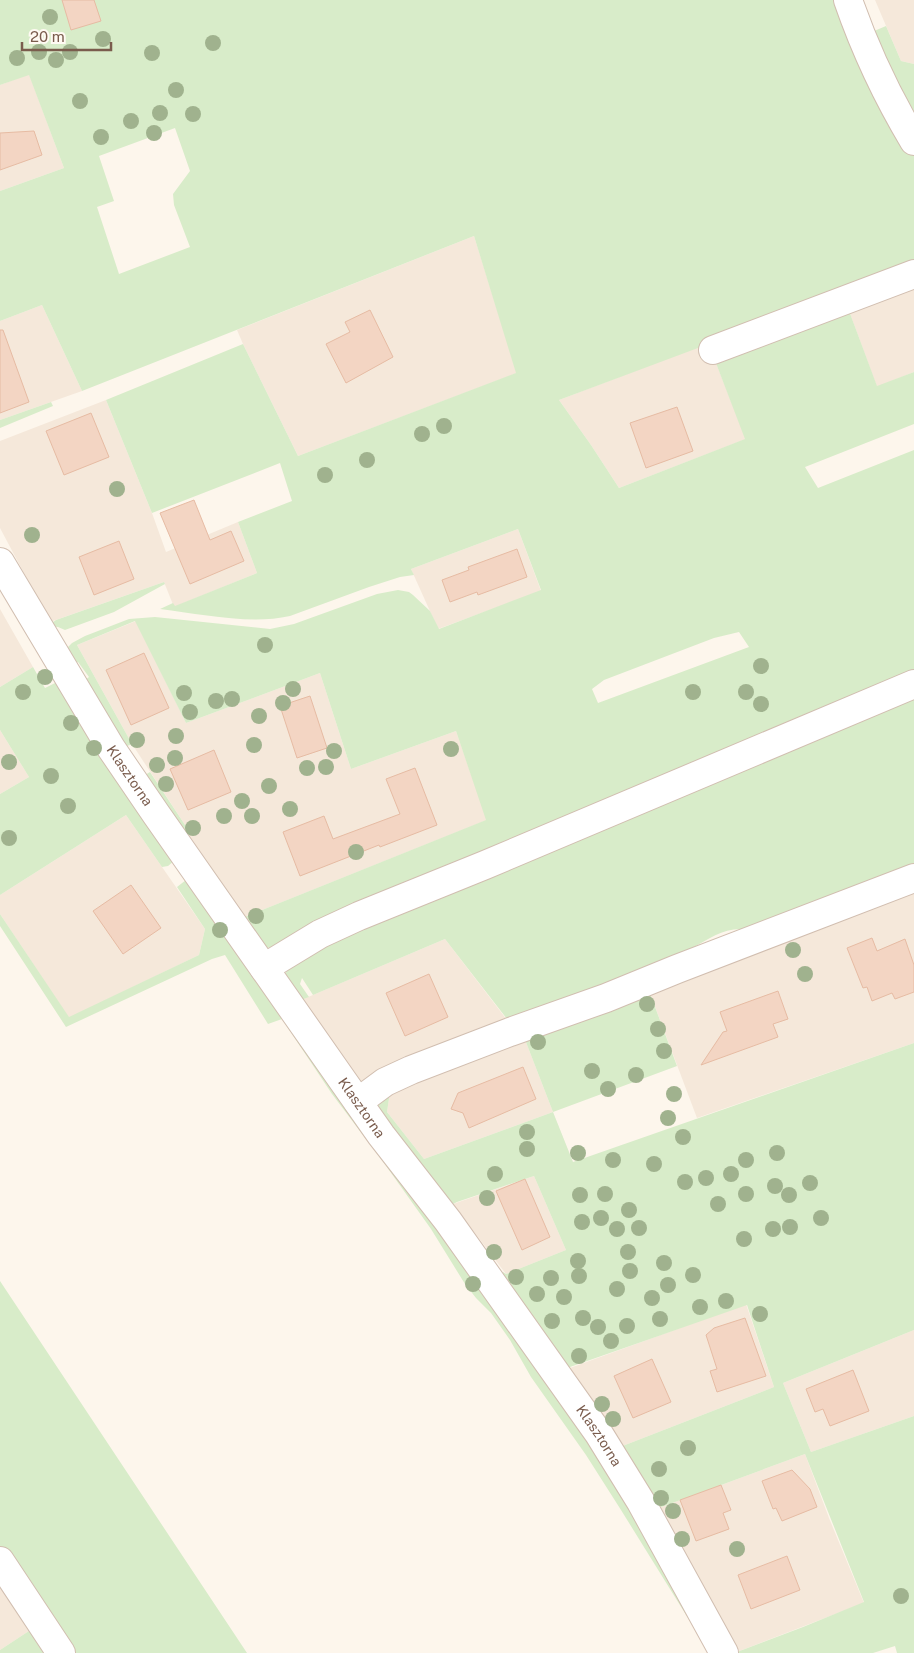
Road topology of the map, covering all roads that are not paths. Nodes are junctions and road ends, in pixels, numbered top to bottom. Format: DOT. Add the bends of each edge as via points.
graph roads {
  1 [pos="848,0"];
  2 [pos="914,141"];
  3 [pos="914,274"];
  4 [pos="713,350"];
  5 [pos="0,562"];
  6 [pos="914,684"];
  7 [pos="914,878"];
  8 [pos="264,968"];
  9 [pos="358,1102"];
  10 [pos="0,1560"];
  11 [pos="61,1653"];
  12 [pos="724,1653"];
  1 -- 2 [label="street" via="878,73"];
  3 -- 4 [label="street"];
  5 -- 8 [label="street, Klasztorna" via="111,748"];
  6 -- 8 [label="street" via="359,916"];
  7 -- 9 [label="street" via="419,1067 385,1082"];
  8 -- 9 [label="street, Klasztorna"];
  9 -- 12 [label="street, Klasztorna" via="480,1264 599,1434 641,1502"];
  10 -- 11 [label="street"];
}
